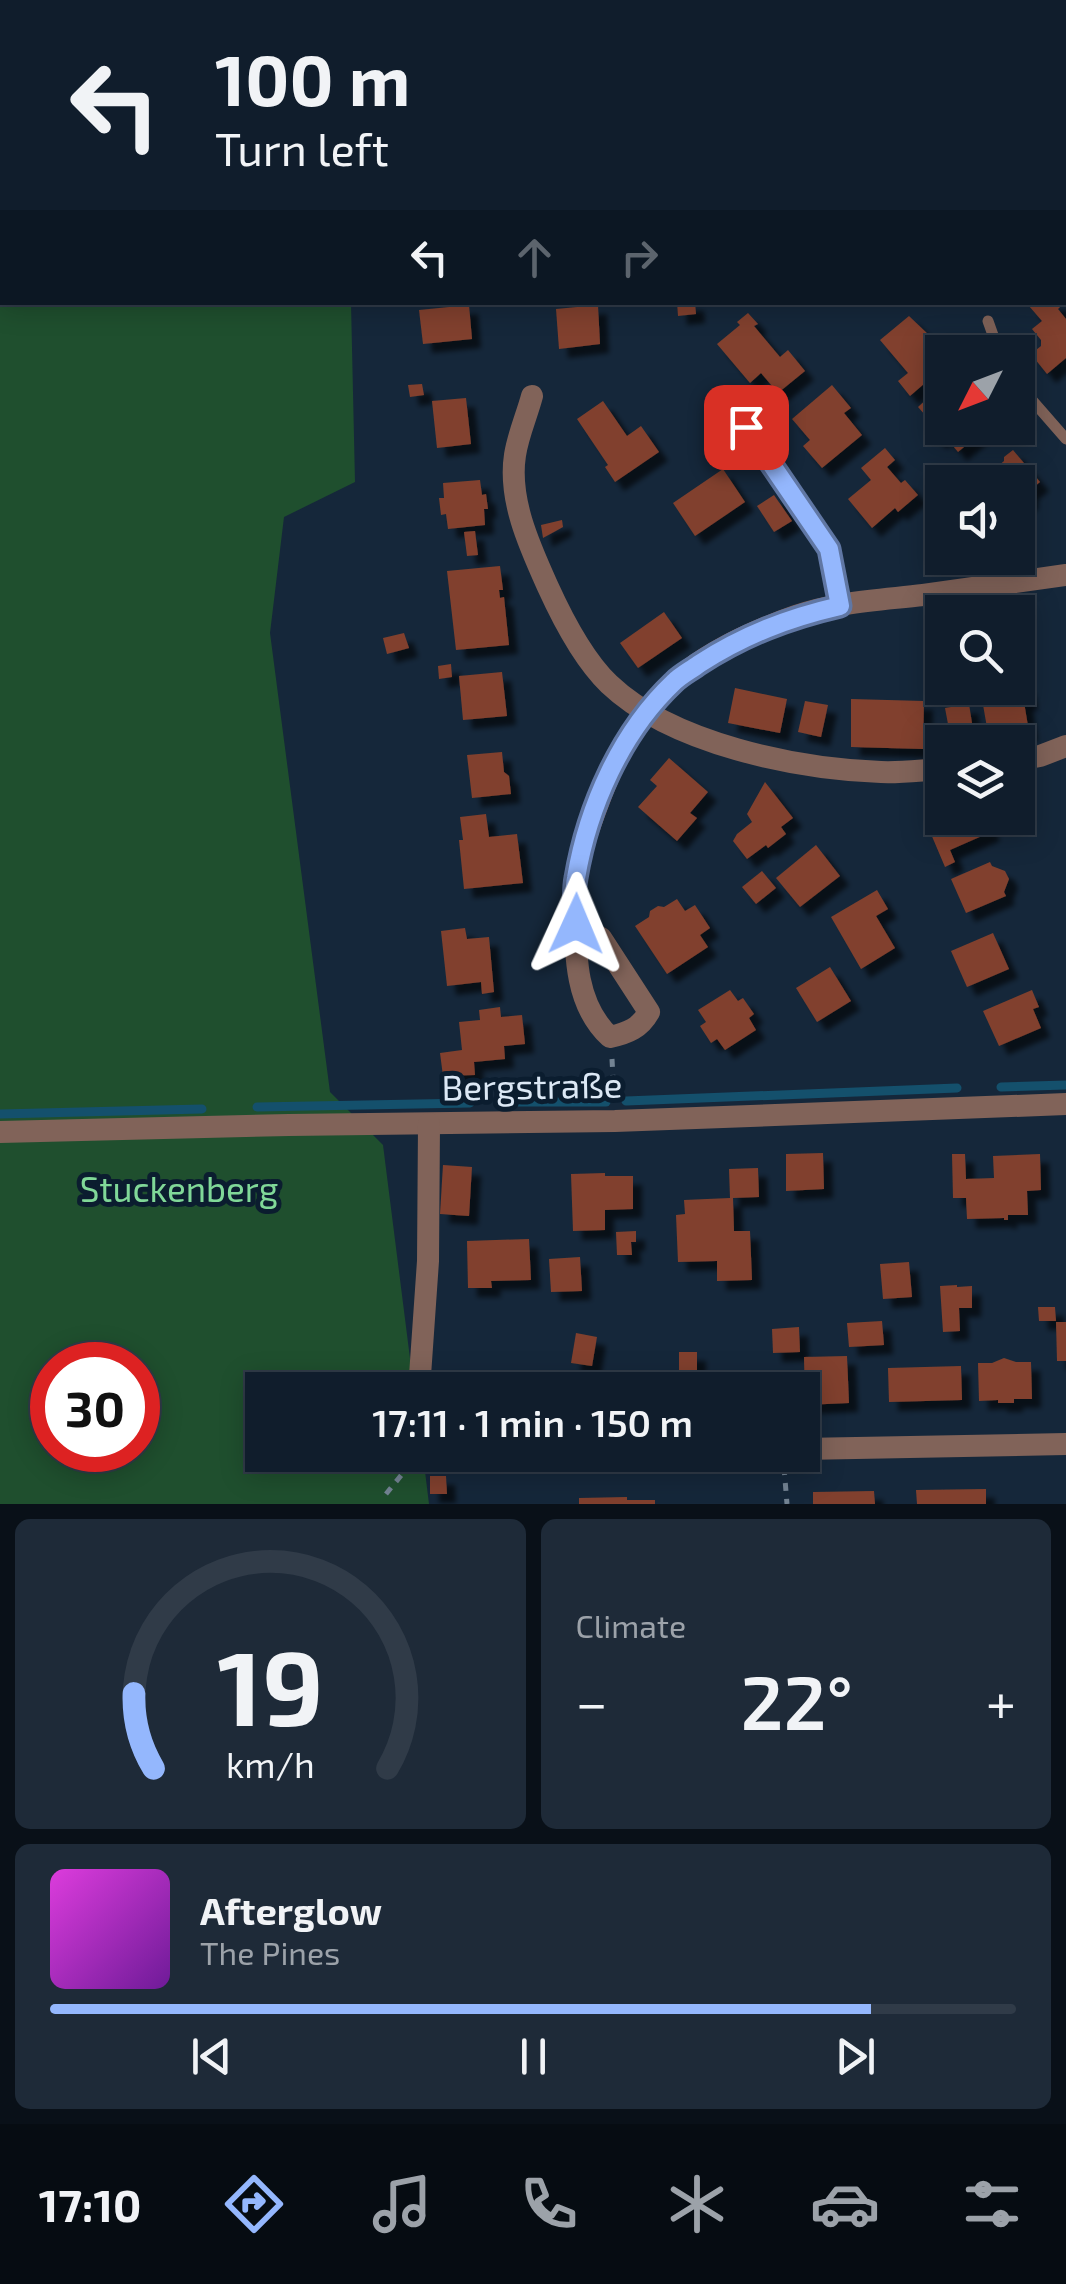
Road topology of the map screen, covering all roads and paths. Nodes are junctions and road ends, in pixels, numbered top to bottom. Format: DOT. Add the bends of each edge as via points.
graph roads {
  1 [pos="988,321"];
  2 [pos="993,335"];
  3 [pos="532,396"];
  4 [pos="725,397"];
  5 [pos="1035,403"];
  6 [pos="1066,438"];
  7 [pos="1066,576"];
  8 [pos="840,606"];
  9 [pos="646,712"];
  10 [pos="1066,746"];
  11 [pos="1035,757"];
  12 [pos="925,771"];
  13 [pos="576,924"];
  14 [pos="1066,1104"];
  15 [pos="429,1124"];
  16 [pos="0,1132"];
  17 [pos="420,1372"];
  18 [pos="1066,1444"];
  19 [pos="820,1449"];
  20 [pos="784,1472"];
  21 [pos="787,1504"];
  1 -- 2 [label="lane"];
  3 -- 9 [label="street" via="515,456 516,501 531,550 584,651 608,683"];
  4 -- 8 [label="lane" via="829,549"];
  5 -- 6 [label="lane"];
  7 -- 8 [label="street"];
  8 -- 9 [label="street" via="730,644 676,680"];
  9 -- 12 [label="street" via="704,740 797,763"];
  9 -- 13 [label="street" via="610,772 589,826 575,881"];
  10 -- 11 [label="street"];
  13 -- 13 [label="street" via="601,938 649,1012 628,1033 610,1037 584,998"];
  14 -- 15 [label="street, Bergstraße"];
  15 -- 16 [label="street, Bergstraße"];
  15 -- 17 [label="street"];
  18 -- 19 [label="street"];
  20 -- 21 [label="path"];
}
